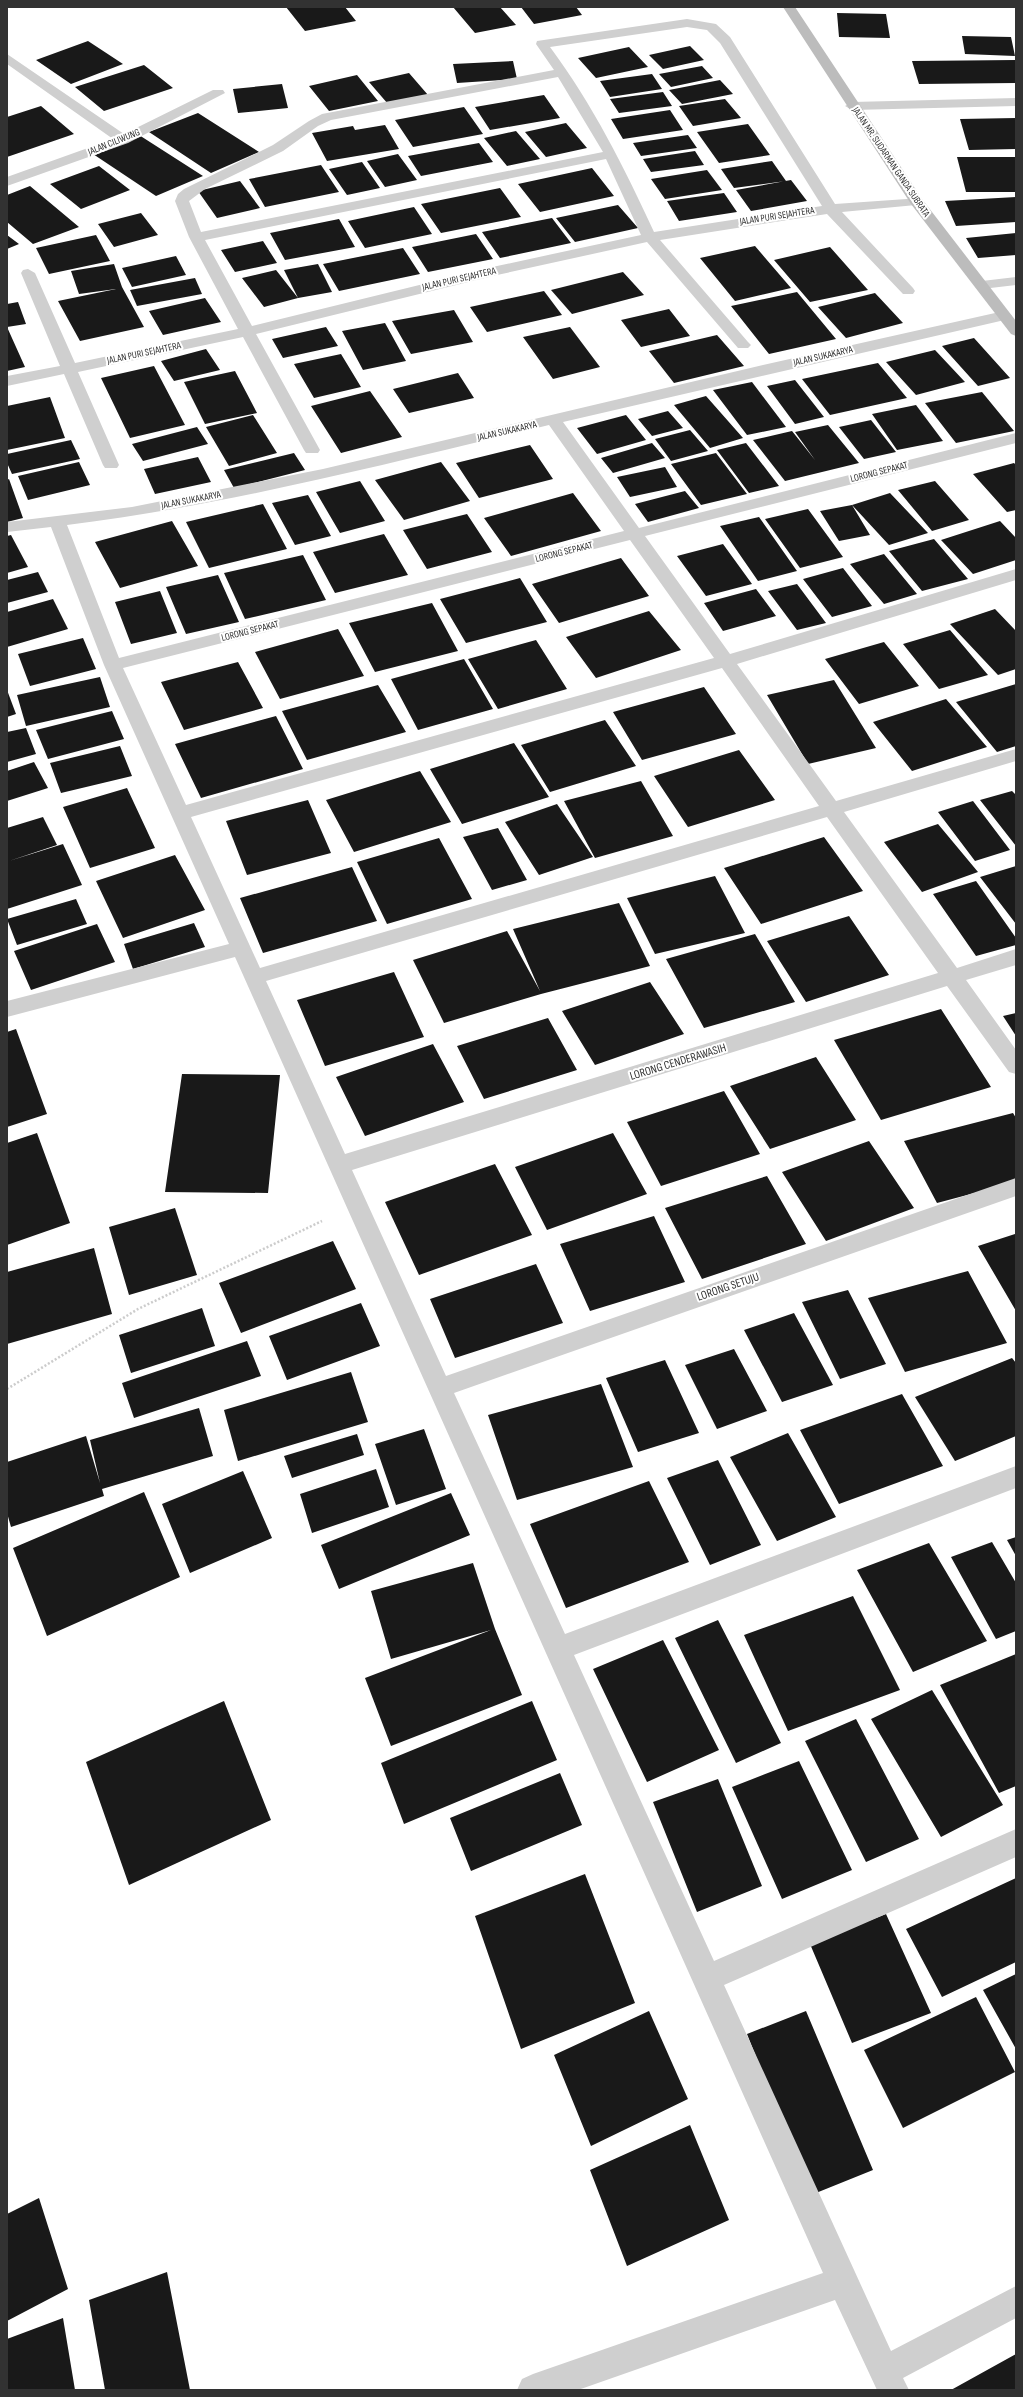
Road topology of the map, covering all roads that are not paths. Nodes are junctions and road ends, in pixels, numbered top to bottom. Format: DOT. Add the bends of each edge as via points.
graph roads {
  1 [pos="789,7"];
  2 [pos="7,58"];
  3 [pos="562,72"];
  4 [pos="218,93"];
  5 [pos="1016,102"];
  6 [pos="852,106"];
  7 [pos="123,140"];
  8 [pos="611,154"];
  9 [pos="7,182"];
  10 [pos="916,202"];
  11 [pos="830,208"];
  12 [pos="649,236"];
  13 [pos="196,237"];
  14 [pos="28,273"];
  15 [pos="1016,281"];
  16 [pos="982,285"];
  17 [pos="908,291"];
  18 [pos="1004,316"];
  19 [pos="247,331"];
  20 [pos="1016,331"];
  21 [pos="743,345"];
  22 [pos="68,369"];
  23 [pos="7,382"];
  24 [pos="553,420"];
  25 [pos="1016,438"];
  26 [pos="312,450"];
  27 [pos="111,465"];
  28 [pos="57,522"];
  29 [pos="7,527"];
  30 [pos="636,534"];
  31 [pos="1016,574"];
  32 [pos="726,661"];
  33 [pos="113,665"];
  34 [pos="1016,755"];
  35 [pos="832,809"];
  36 [pos="180,813"];
  37 [pos="241,948"];
  38 [pos="1016,957"];
  39 [pos="254,977"];
  40 [pos="953,978"];
  41 [pos="7,1009"];
  42 [pos="1016,1066"];
  43 [pos="339,1165"];
  44 [pos="1016,1186"];
  45 [pos="440,1388"];
  46 [pos="1016,1477"];
  47 [pos="558,1649"];
  48 [pos="1016,1843"];
  49 [pos="707,1978"];
  50 [pos="842,2282"];
  51 [pos="1016,2301"];
  52 [pos="889,2380"];
  53 [pos="533,2390"];
  1 -- 6 [label="street, JALAN MR. SUDARMAN GANDA SUBRATA"];
  2 -- 7 [label="street"];
  3 -- 8 [label="street"];
  3 -- 11 [label="street" via="542,44 687,23 711,27 736,55"];
  3 -- 13 [label="street" via="337,114 318,120 281,147 186,194 182,202"];
  4 -- 7 [label="street, JALAN CILIWUNG"];
  5 -- 6 [label="street"];
  6 -- 10 [label="street, JALAN MR. SUDARMAN GANDA SUBRATA"];
  7 -- 9 [label="street, JALAN CILIWUNG"];
  8 -- 12 [label="street"];
  8 -- 13 [label="street"];
  10 -- 11 [label="street, JALAN PURI SEJAHTERA"];
  10 -- 16 [label="street, JALAN MR. SUDARMAN GANDA SUBRATA"];
  11 -- 12 [label="street, JALAN PURI SEJAHTERA"];
  11 -- 17 [label="street"];
  12 -- 19 [label="street, JALAN PURI SEJAHTERA"];
  12 -- 21 [label="street"];
  13 -- 19 [label="street"];
  14 -- 22 [label="street"];
  15 -- 16 [label="street"];
  16 -- 18 [label="street, JALAN MR. SUDARMAN GANDA SUBRATA"];
  18 -- 20 [label="street, JALAN MR. SUDARMAN GANDA SUBRATA"];
  18 -- 24 [label="street, JALAN SUKAKARYA"];
  19 -- 22 [label="street, JALAN PURI SEJAHTERA"];
  19 -- 26 [label="street"];
  22 -- 23 [label="street, JALAN PURI SEJAHTERA"];
  22 -- 27 [label="street"];
  24 -- 28 [label="street, JALAN SUKAKARYA" via="323,474 132,512"];
  24 -- 30 [label="street"];
  25 -- 30 [label="street, LORONG SEPAKAT"];
  28 -- 29 [label="street, JALAN SUKAKARYA"];
  28 -- 33 [label="street"];
  30 -- 32 [label="street"];
  30 -- 33 [label="street, LORONG SEPAKAT"];
  31 -- 32 [label="street"];
  32 -- 35 [label="street"];
  32 -- 36 [label="street"];
  33 -- 36 [label="street"];
  34 -- 35 [label="street"];
  35 -- 39 [label="street"];
  35 -- 40 [label="street"];
  36 -- 37 [label="street"];
  37 -- 39 [label="street"];
  37 -- 41 [label="street"];
  38 -- 40 [label="street, LORONG CENDERAWASIH"];
  39 -- 43 [label="street"];
  40 -- 42 [label="street"];
  40 -- 43 [label="street, LORONG CENDERAWASIH"];
  43 -- 45 [label="street"];
  44 -- 45 [label="street, LORONG SETUJU"];
  45 -- 47 [label="street"];
  46 -- 47 [label="street"];
  47 -- 49 [label="street"];
  48 -- 49 [label="street"];
  49 -- 50 [label="street"];
  50 -- 52 [label="street"];
  50 -- 53 [label="street"];
  51 -- 52 [label="street"];
}
